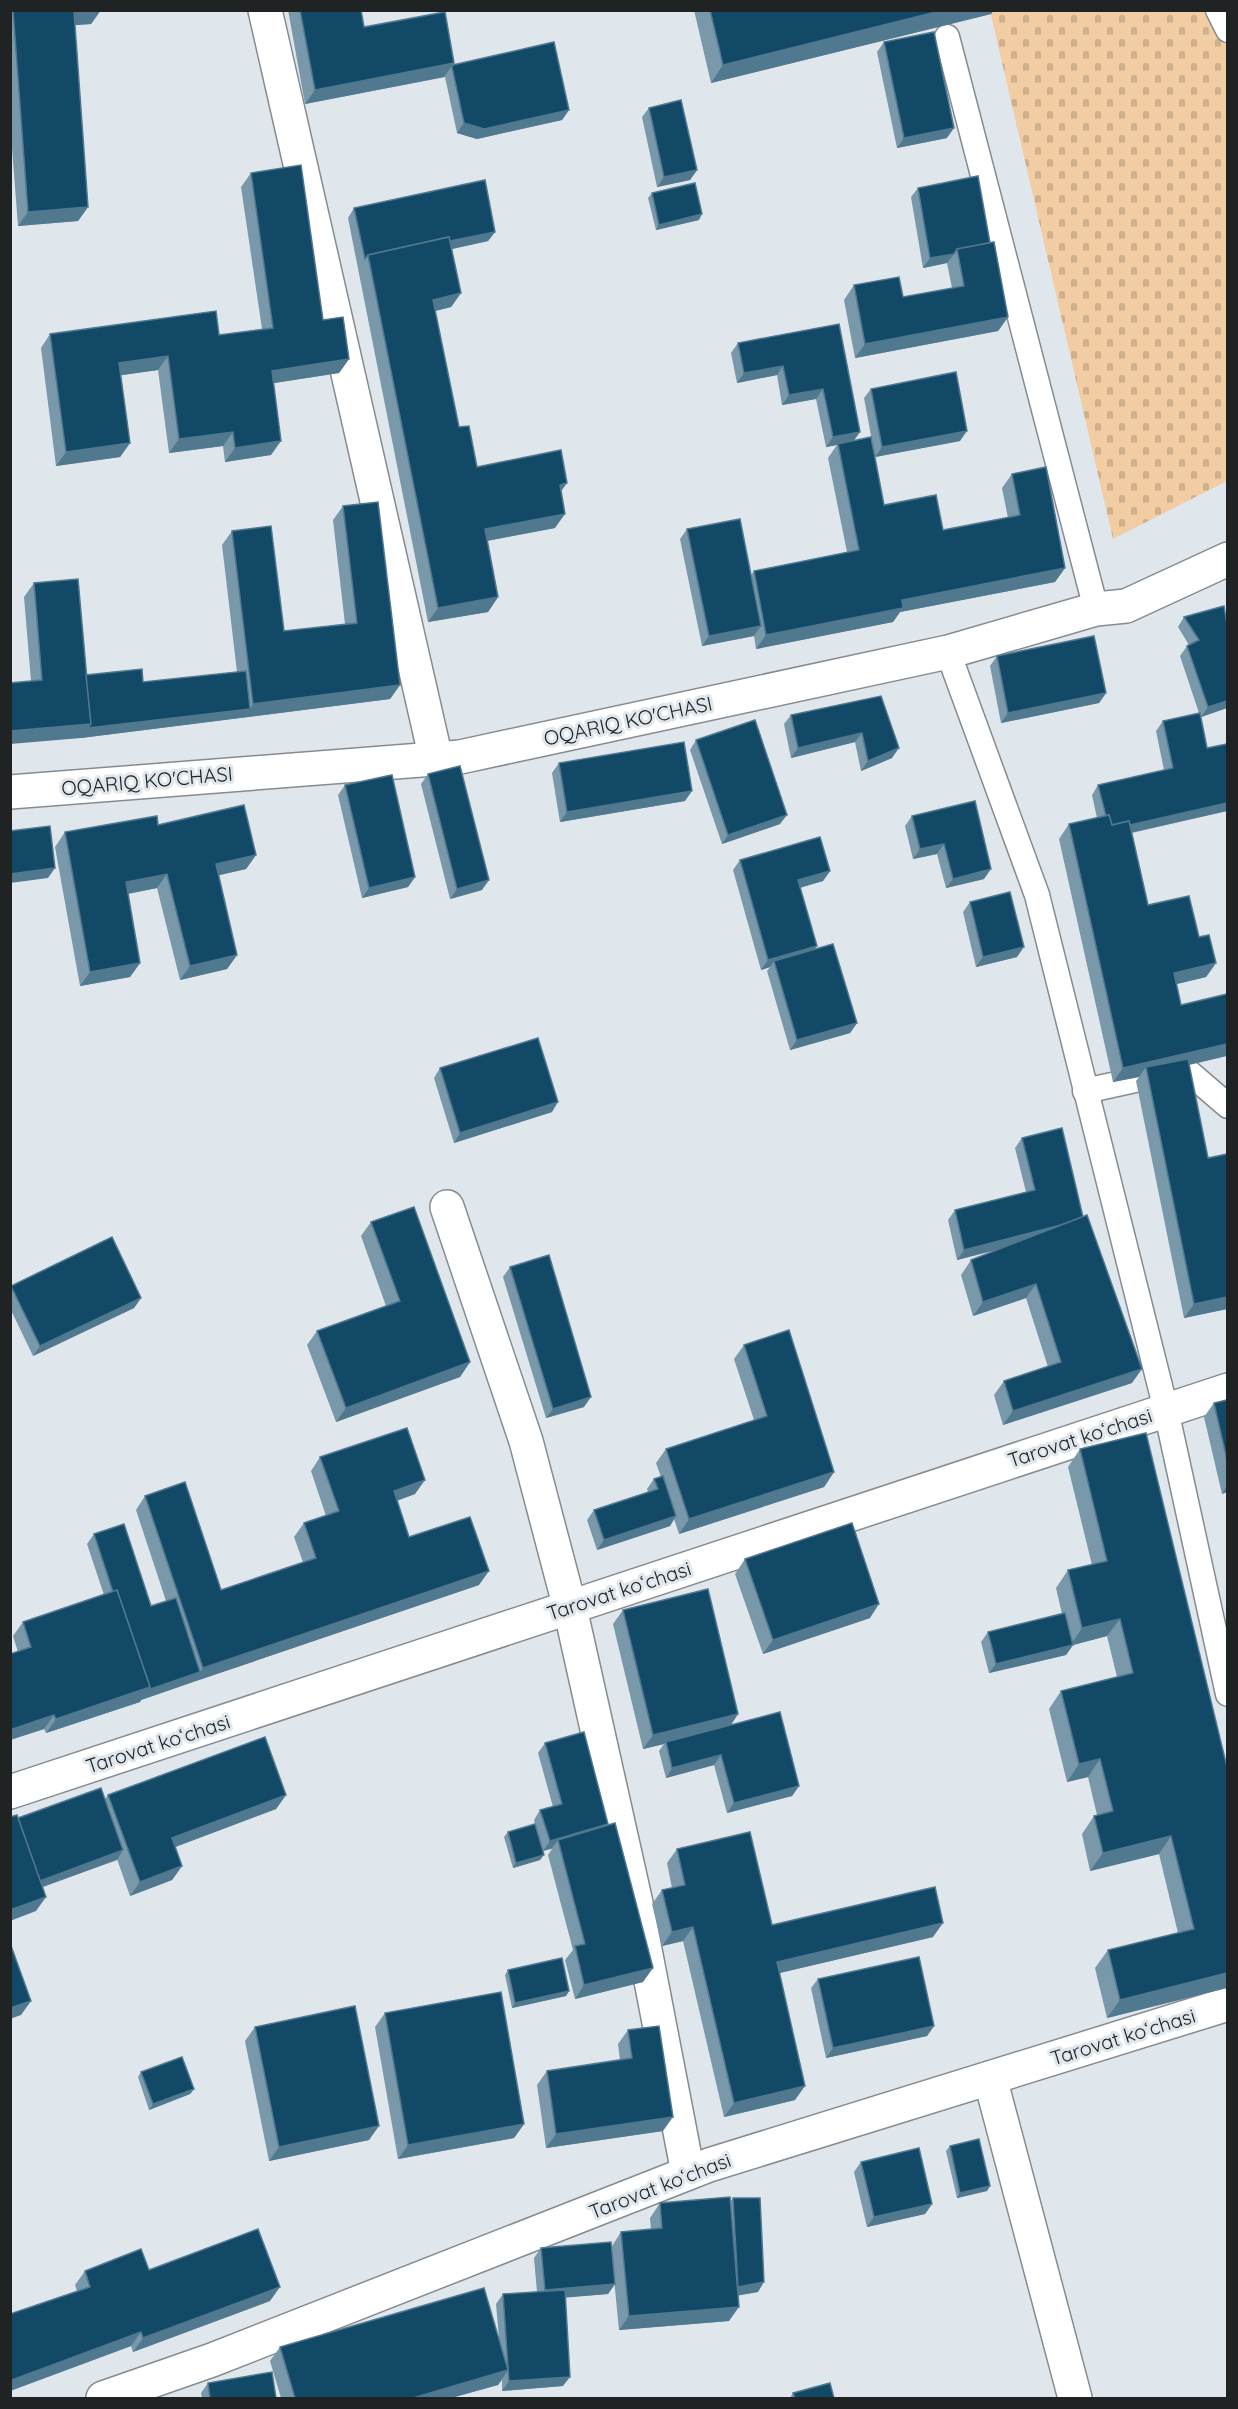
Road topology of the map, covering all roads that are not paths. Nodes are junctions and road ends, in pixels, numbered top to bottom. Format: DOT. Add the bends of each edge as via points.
graph roads {
  1 [pos="265,10"];
  2 [pos="1218,10"];
  3 [pos="1227,30"];
  4 [pos="947,37"];
  5 [pos="1227,559"];
  6 [pos="1096,609"];
  7 [pos="948,652"];
  8 [pos="436,759"];
  9 [pos="10,792"];
  10 [pos="1085,1090"];
  11 [pos="1227,1106"];
  12 [pos="447,1207"];
  13 [pos="1227,1390"];
  14 [pos="1166,1410"];
  15 [pos="570,1608"];
  16 [pos="1227,1694"];
  17 [pos="10,1792"];
  18 [pos="1227,2004"];
  19 [pos="990,2078"];
  20 [pos="688,2173"];
  21 [pos="104,2398"];
  22 [pos="1075,2398"];
  1 -- 8 [label="street"];
  2 -- 3 [label="lane"];
  4 -- 6 [label="lane"];
  5 -- 6 [label="street, OQARIQ KO'CHASI" via="1126,606"];
  6 -- 7 [label="street, OQARIQ KO'CHASI"];
  7 -- 8 [label="street, OQARIQ KO'CHASI"];
  7 -- 10 [label="lane" via="1036,895"];
  8 -- 9 [label="street, OQARIQ KO'CHASI"];
  10 -- 11 [label="lane" via="1185,1069"];
  10 -- 14 [label="lane"];
  12 -- 15 [label="street" via="526,1441"];
  13 -- 14 [label="street, Tarovat koʻchasi"];
  14 -- 15 [label="street, Tarovat koʻchasi"];
  14 -- 16 [label="lane"];
  15 -- 17 [label="street, Tarovat koʻchasi"];
  15 -- 20 [label="street" via="636,1903"];
  18 -- 19 [label="street, Tarovat koʻchasi"];
  19 -- 20 [label="street, Tarovat koʻchasi"];
  19 -- 22 [label="street"];
  20 -- 21 [label="street, Tarovat koʻchasi"];
}
